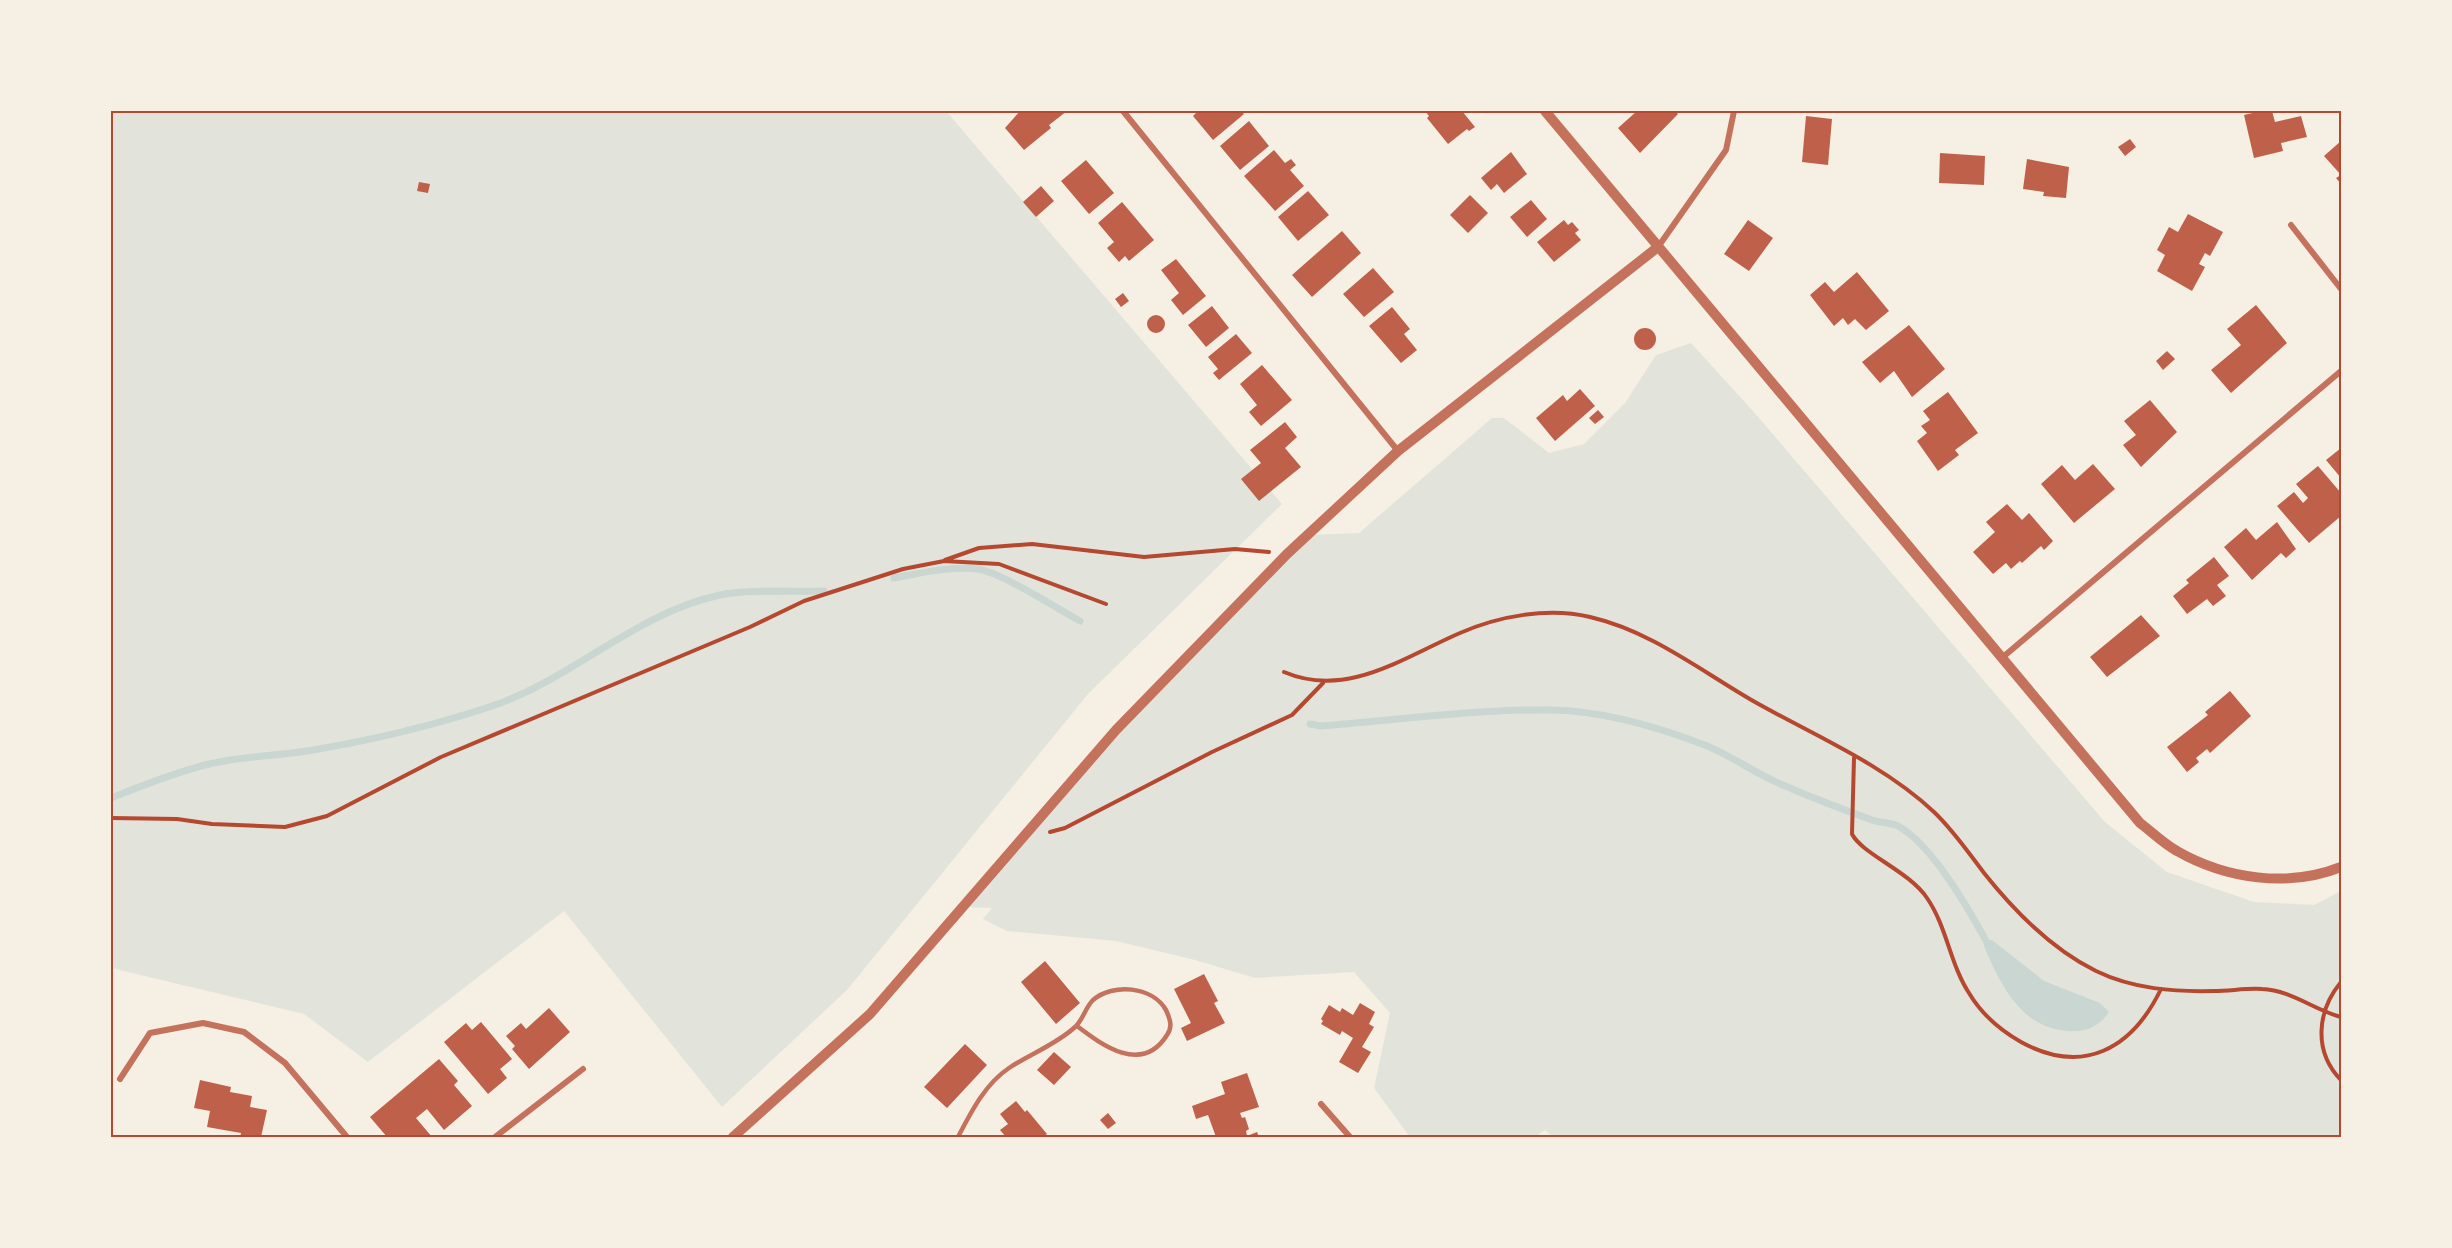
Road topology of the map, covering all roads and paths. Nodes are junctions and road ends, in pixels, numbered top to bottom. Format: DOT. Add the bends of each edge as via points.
graph roads {
  1 [pos="1123,111"];
  2 [pos="1545,111"];
  3 [pos="1734,111"];
  4 [pos="2292,225"];
  5 [pos="1658,247"];
  6 [pos="2341,289"];
  7 [pos="2341,371"];
  8 [pos="1398,451"];
  9 [pos="1287,554"];
  10 [pos="944,561"];
  11 [pos="1106,604"];
  12 [pos="2003,657"];
  13 [pos="1284,672"];
  14 [pos="1324,683"];
  15 [pos="1854,757"];
  16 [pos="111,818"];
  17 [pos="1020,840"];
  18 [pos="2341,867"];
  19 [pos="2341,982"];
  20 [pos="2161,989"];
  21 [pos="2323,1012"];
  22 [pos="2341,1017"];
  23 [pos="1077,1026"];
  24 [pos="583,1069"];
  25 [pos="120,1079"];
  26 [pos="2341,1080"];
  27 [pos="1322,1104"];
  28 [pos="347,1137"];
  29 [pos="495,1137"];
  30 [pos="733,1137"];
  31 [pos="958,1137"];
  32 [pos="1350,1137"];
  1 -- 8 [label="street"];
  2 -- 5 [label="street"];
  3 -- 5 [label="street" via="1726,150"];
  4 -- 6 [label="street"];
  5 -- 8 [label="street"];
  5 -- 12 [label="street"];
  7 -- 12 [label="street"];
  8 -- 9 [label="street"];
  9 -- 10 [label="path" via="1235,549 1144,557 1032,544 979,548"];
  9 -- 17 [label="street" via="1140,705"];
  10 -- 11 [label="path" via="999,564"];
  10 -- 16 [label="path" via="903,569 804,601 441,757 327,816 285,827"];
  12 -- 18 [label="street" via="2140,823 2175,850 2212,869 2264,879 2316,877"];
  13 -- 14 [label="path"];
  14 -- 15 [label="path" via="1377,671 1461,632 1506,617 1587,616 1645,637"];
  14 -- 17 [label="path" via="1292,715 1065,828"];
  15 -- 20 [label="path" via="1904,787 1933,812 1987,877 2053,945 2110,977"];
  15 -- 20 [label="path" via="1852,834 1862,847 1914,882 1936,914 1968,992 1983,1014 2004,1033 2052,1057 2090,1055 2110,1047 2148,1015"];
  17 -- 30 [label="street" via="870,1014"];
  19 -- 21 [label="path" via="2329,996"];
  20 -- 21 [label="path" via="2264,988"];
  21 -- 22 [label="path"];
  21 -- 26 [label="path" via="2323,1052"];
  23 -- 23 [label="lane" via="1110,1049 1133,1055 1159,1045 1170,1029 1170,1020 1164,1007 1146,992 1114,990 1094,1000"];
  23 -- 31 [label="lane" via="997,1077"];
  24 -- 29 [label="street"];
  25 -- 28 [label="street" via="150,1033 202,1023 244,1032 285,1062"];
  27 -- 32 [label="street"];
}
